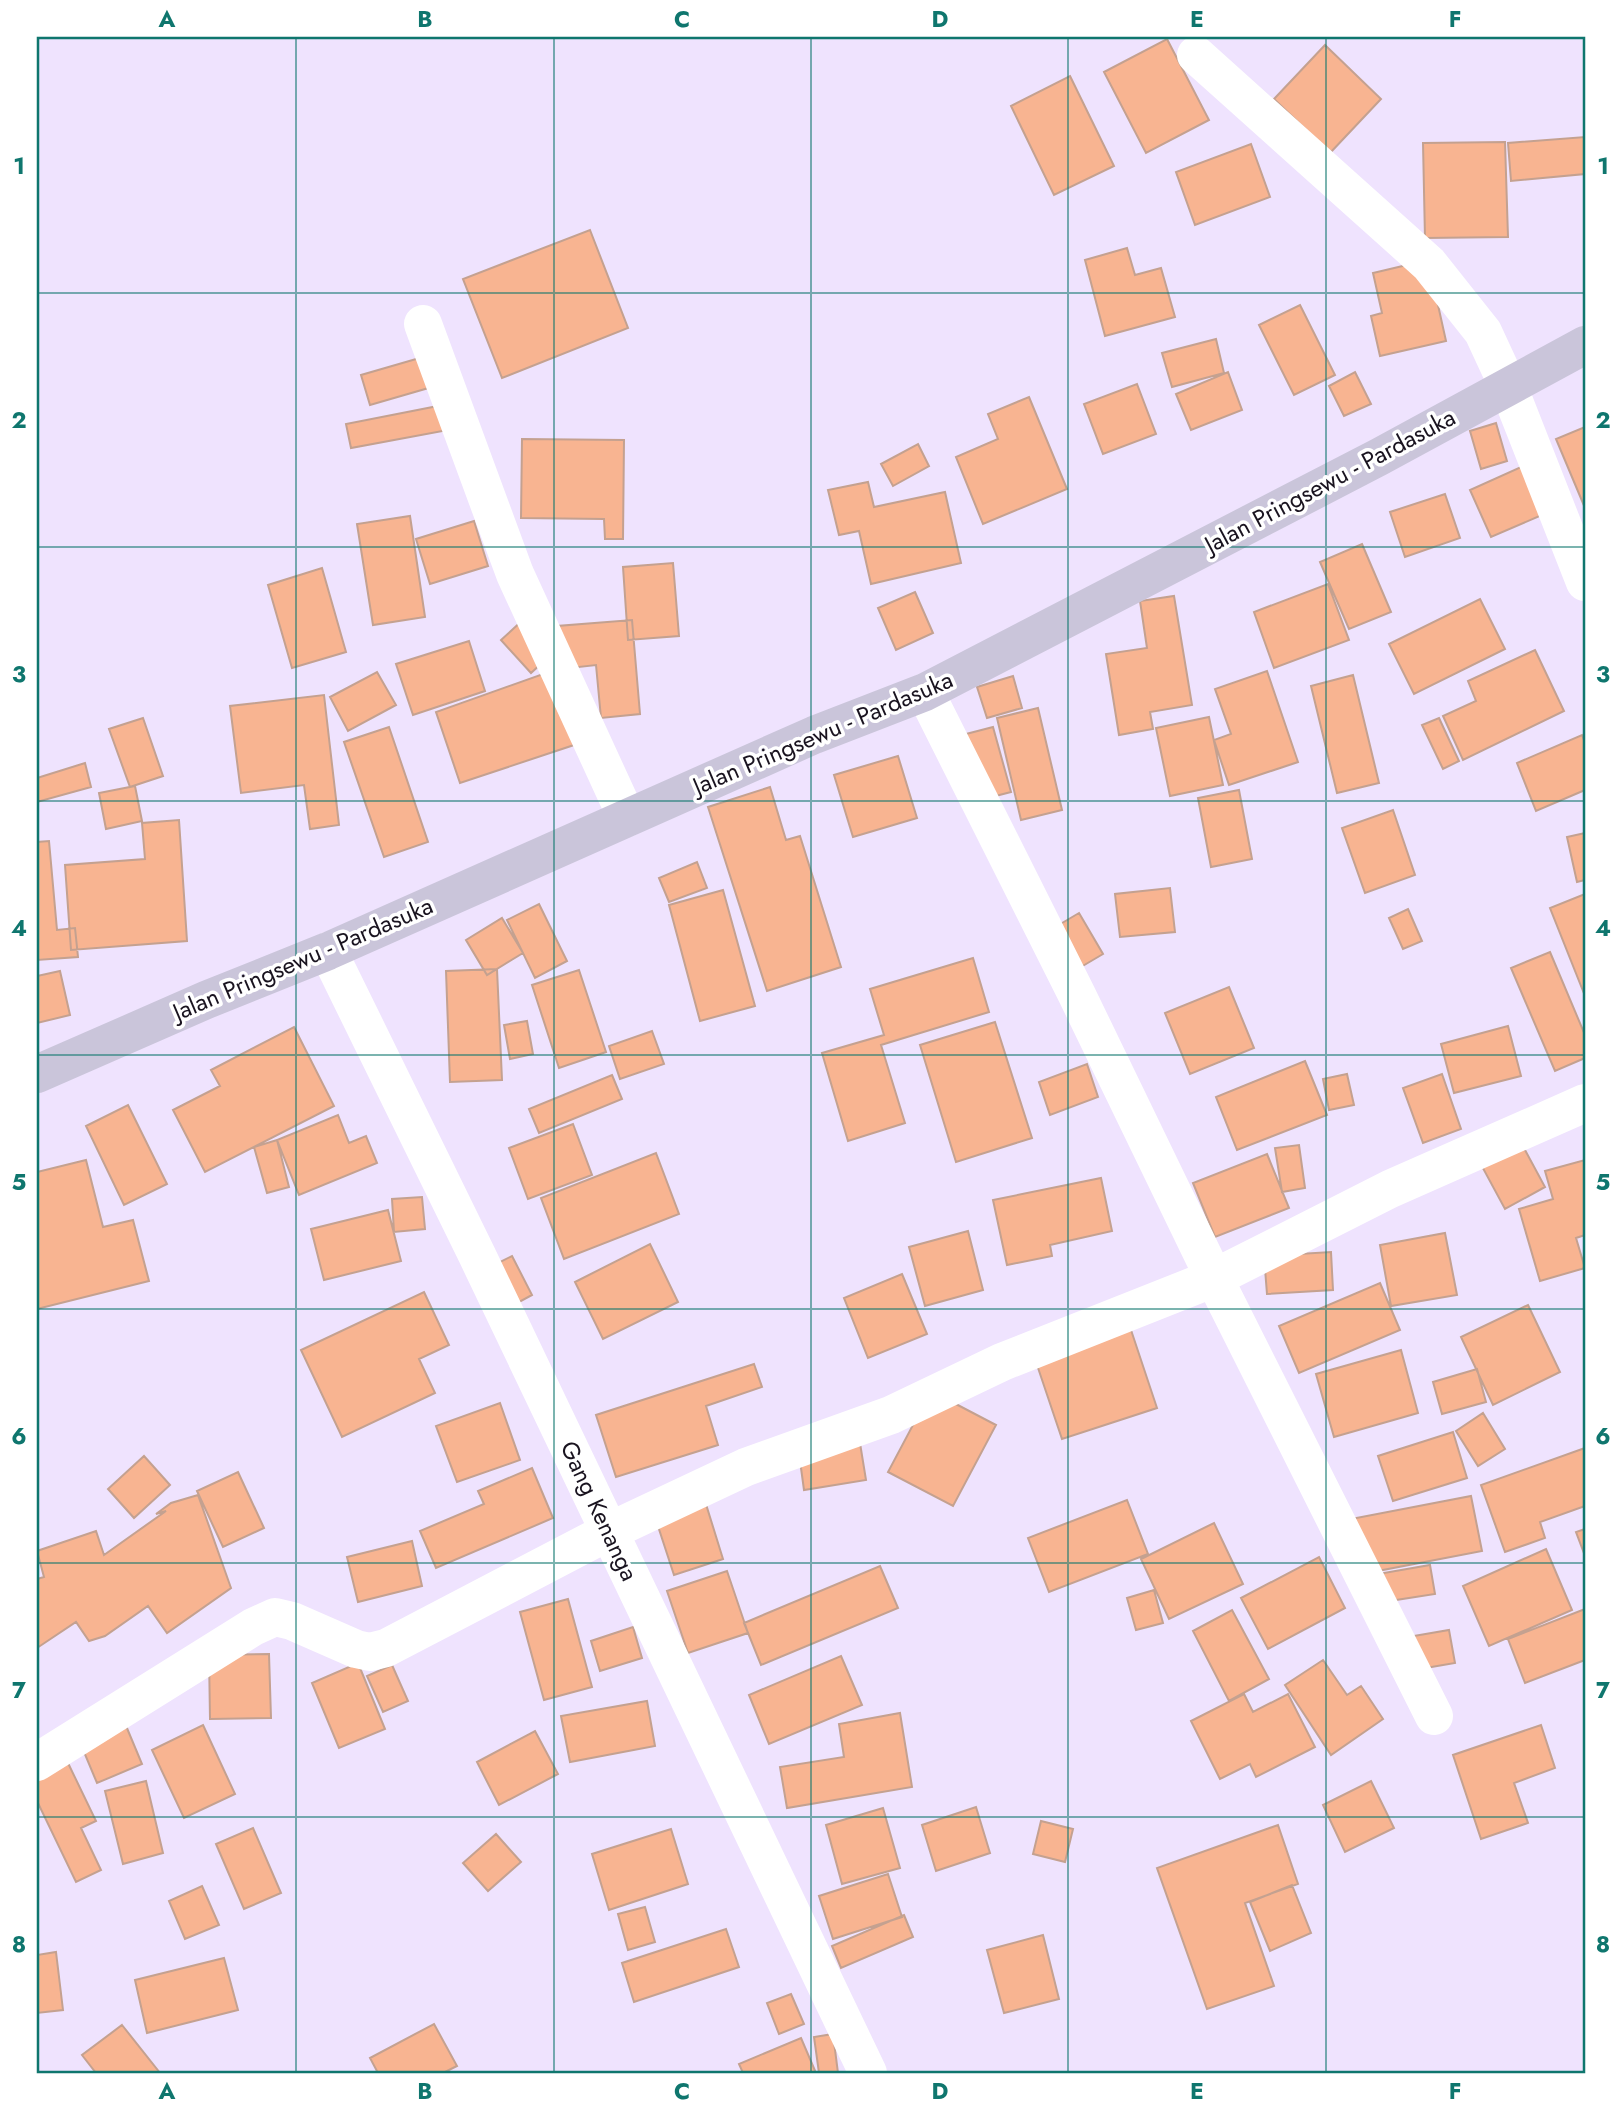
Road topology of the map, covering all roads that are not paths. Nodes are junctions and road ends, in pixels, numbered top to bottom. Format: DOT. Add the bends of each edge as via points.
graph roads {
  1 [pos="1196,55"];
  2 [pos="423,324"];
  3 [pos="1585,345"];
  4 [pos="1508,386"];
  5 [pos="1585,582"];
  6 [pos="925,692"];
  7 [pos="627,818"];
  8 [pos="328,951"];
  9 [pos="37,1074"];
  10 [pos="1585,1103"];
  11 [pos="1214,1278"];
  12 [pos="608,1531"];
  13 [pos="1434,1716"];
  14 [pos="37,1762"];
  15 [pos="868,2073"];
  1 -- 4 [label="street" via="1430,264 1483,332"];
  2 -- 7 [label="street" via="515,574"];
  3 -- 4 [label="main road, Jalan Pringsewu - Pardasuka"];
  4 -- 5 [label="street"];
  4 -- 6 [label="main road, Jalan Pringsewu - Pardasuka"];
  6 -- 7 [label="main road, Jalan Pringsewu - Pardasuka" via="814,734"];
  6 -- 11 [label="street"];
  7 -- 8 [label="main road, Jalan Pringsewu - Pardasuka"];
  8 -- 9 [label="main road, Jalan Pringsewu - Pardasuka"];
  8 -- 12 [label="street, Gang Kenanga"];
  10 -- 11 [label="street" via="1390,1189"];
  11 -- 12 [label="street" via="1002,1362 891,1415 746,1467"];
  11 -- 13 [label="street"];
  12 -- 14 [label="street" via="386,1648 356,1649 275,1617"];
  12 -- 15 [label="street, Gang Kenanga"];
}
